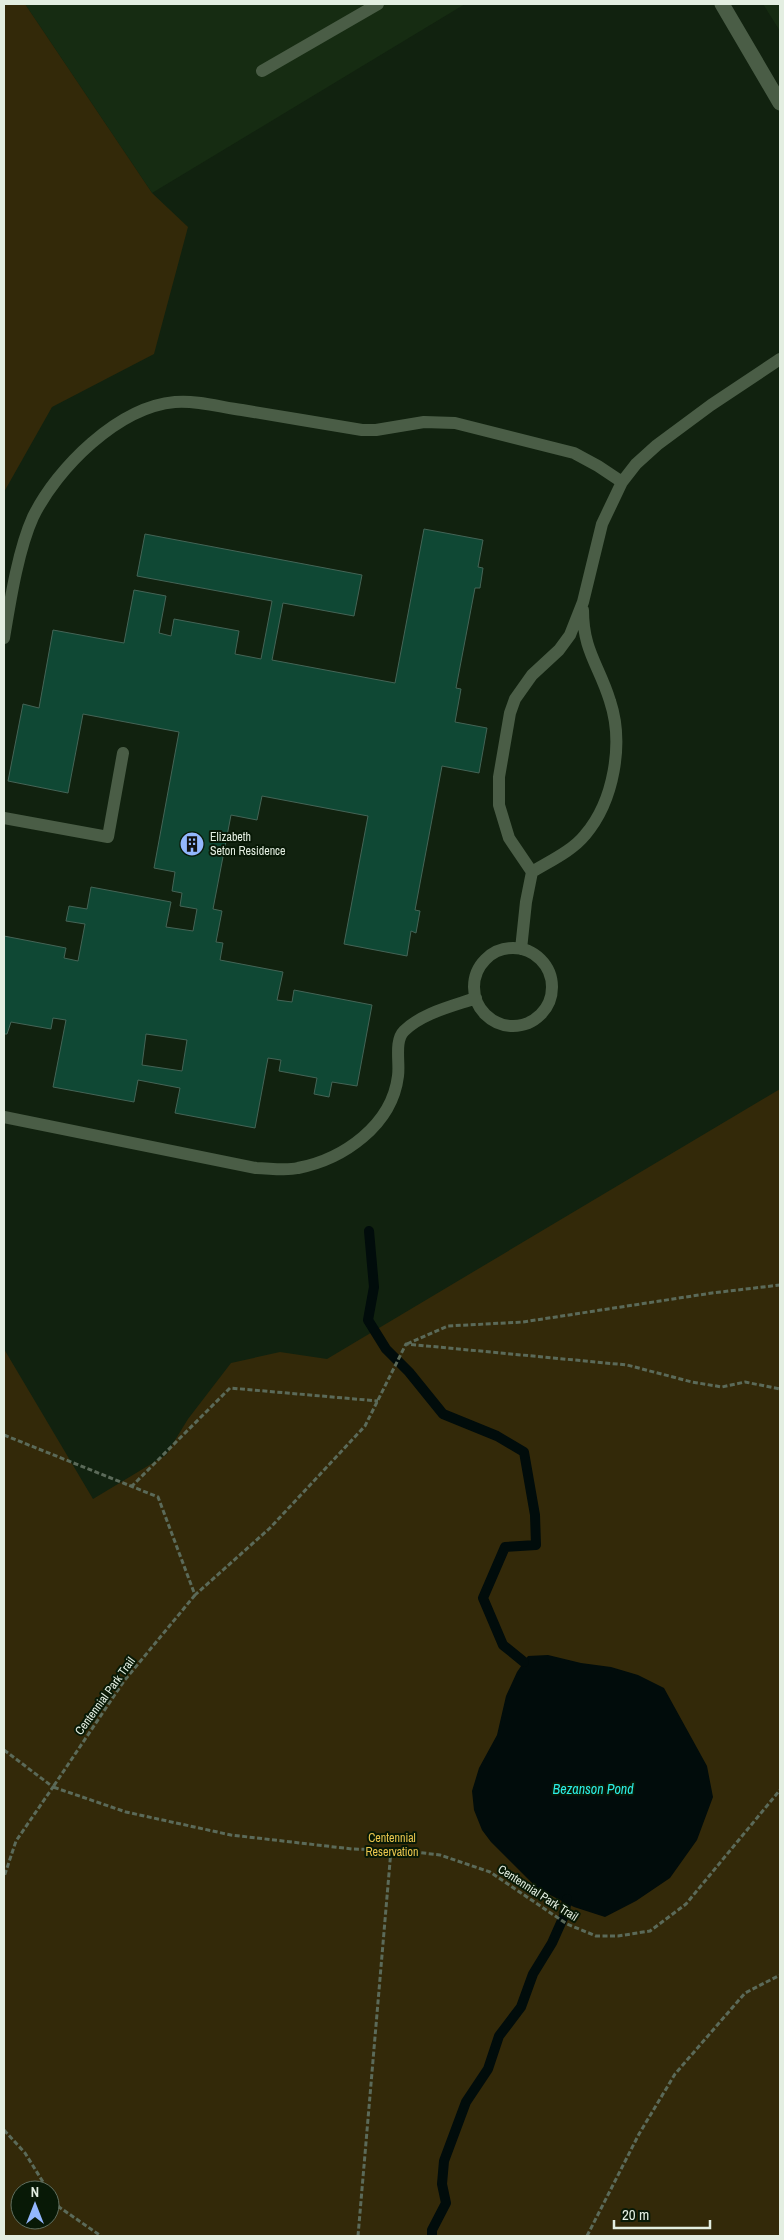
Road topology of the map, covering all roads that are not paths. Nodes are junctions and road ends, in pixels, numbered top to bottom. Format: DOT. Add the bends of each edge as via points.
graph roads {
  1 [pos="378,4"];
  2 [pos="722,4"];
  3 [pos="262,71"];
  4 [pos="780,103"];
  5 [pos="780,358"];
  6 [pos="622,482"];
  7 [pos="583,602"];
  8 [pos="4,638"];
  9 [pos="123,753"];
  10 [pos="4,818"];
  11 [pos="532,872"];
  12 [pos="521,949"];
  13 [pos="476,998"];
  14 [pos="4,1117"];
  1 -- 3 [label="lane"];
  2 -- 4 [label="street"];
  5 -- 6 [label="lane" via="657,445"];
  6 -- 7 [label="lane" via="602,524"];
  6 -- 8 [label="lane" via="574,453 455,423 424,422 362,430 190,402 159,404 106,432 70,464 55,483 33,517 27,535"];
  7 -- 11 [label="lane" via="570,635 515,698 508,722 499,776 499,805 509,838"];
  7 -- 11 [label="lane" via="584,634 614,717 616,737 611,779 597,819 584,836 570,849"];
  9 -- 10 [label="lane" via="108,837"];
  11 -- 12 [label="lane"];
  12 -- 13 [label="lane" via="497,951 484,961 476,976"];
  12 -- 13 [label="lane" via="541,960 549,971 551,997 539,1016 517,1026 506,1025 486,1014"];
  13 -- 14 [label="lane" via="420,1020 403,1032 394,1096 384,1115 344,1151 326,1161 296,1169 256,1168"];
}
